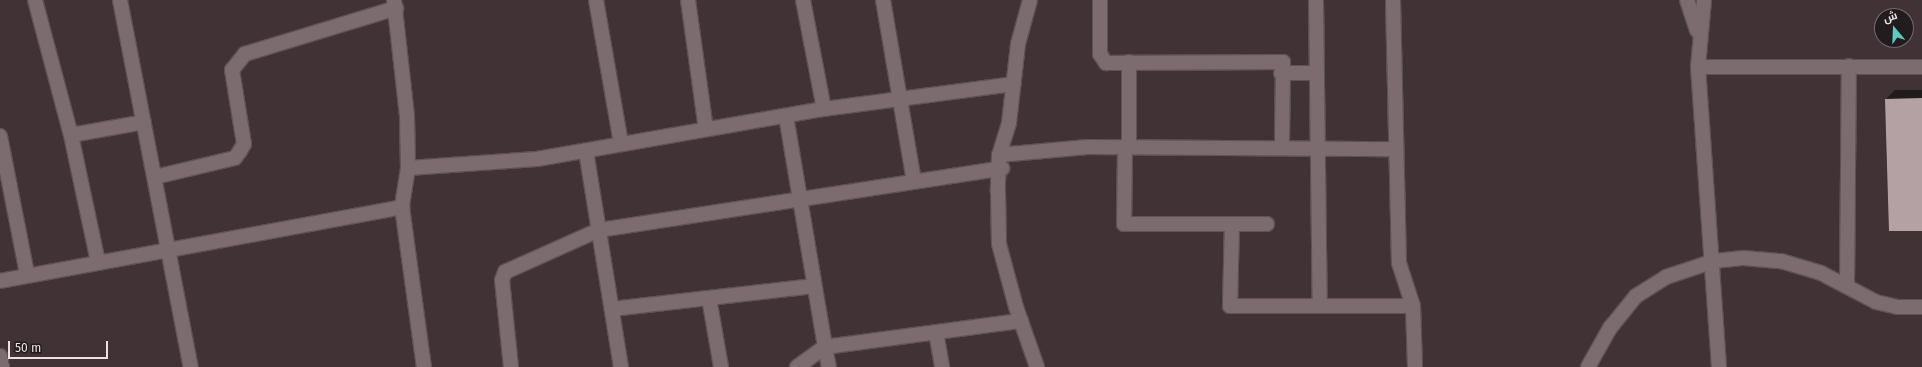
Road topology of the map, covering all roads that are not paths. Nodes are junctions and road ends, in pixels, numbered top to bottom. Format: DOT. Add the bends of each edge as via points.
graph roads {
  1 [pos="35,0"];
  2 [pos="120,0"];
  3 [pos="596,0"];
  4 [pos="688,0"];
  5 [pos="803,0"];
  6 [pos="883,0"];
  7 [pos="1030,0"];
  8 [pos="1100,0"];
  9 [pos="1316,0"];
  10 [pos="1393,0"];
  11 [pos="1687,0"];
  12 [pos="1704,0"];
  13 [pos="395,4"];
  14 [pos="1700,37"];
  15 [pos="1129,62"];
  16 [pos="1849,66"];
  17 [pos="1698,67"];
  18 [pos="1922,67"];
  19 [pos="1282,73"];
  20 [pos="1317,73"];
  21 [pos="1014,84"];
  22 [pos="900,100"];
  23 [pos="824,109"];
  24 [pos="786,116"];
  25 [pos="144,122"];
  26 [pos="706,129"];
  27 [pos="71,135"];
  28 [pos="0,136"];
  29 [pos="621,143"];
  30 [pos="1127,147"];
  31 [pos="1282,147"];
  32 [pos="1318,147"];
  33 [pos="1396,150"];
  34 [pos="586,151"];
  35 [pos="1001,162"];
  36 [pos="408,168"];
  37 [pos="155,176"];
  38 [pos="914,181"];
  39 [pos="800,199"];
  40 [pos="5,201"];
  41 [pos="402,208"];
  42 [pos="1232,224"];
  43 [pos="1267,224"];
  44 [pos="599,230"];
  45 [pos="169,251"];
  46 [pos="1714,261"];
  47 [pos="98,262"];
  48 [pos="27,274"];
  49 [pos="0,281"];
  50 [pos="1847,285"];
  51 [pos="814,286"];
  52 [pos="709,298"];
  53 [pos="1320,306"];
  54 [pos="1413,306"];
  55 [pos="1922,307"];
  56 [pos="612,309"];
  57 [pos="1021,321"];
  58 [pos="936,332"];
  59 [pos="825,347"];
  60 [pos="0,356"];
  61 [pos="2,367"];
  62 [pos="191,367"];
  63 [pos="424,367"];
  64 [pos="511,367"];
  65 [pos="621,367"];
  66 [pos="721,367"];
  67 [pos="797,367"];
  68 [pos="829,367"];
  69 [pos="942,367"];
  70 [pos="1037,367"];
  71 [pos="1415,367"];
  72 [pos="1588,367"];
  73 [pos="1719,367"];
  1 -- 27 [label="street"];
  2 -- 25 [label="street"];
  3 -- 29 [label="street"];
  4 -- 26 [label="street"];
  5 -- 23 [label="street"];
  6 -- 22 [label="street"];
  7 -- 21 [label="street" via="1018,44"];
  8 -- 15 [label="street" via="1101,58 1106,63"];
  9 -- 20 [label="street"];
  10 -- 33 [label="street"];
  11 -- 14 [label="street"];
  12 -- 14 [label="street"];
  13 -- 36 [label="street" via="407,116"];
  13 -- 37 [label="street" via="245,54 232,70 244,144 235,158"];
  14 -- 17 [label="street"];
  15 -- 19 [label="street" via="1277,60 1283,62"];
  15 -- 30 [label="street"];
  16 -- 17 [label="street"];
  16 -- 18 [label="street"];
  16 -- 50 [label="street"];
  17 -- 46 [label="street"];
  19 -- 20 [label="street"];
  19 -- 31 [label="street"];
  20 -- 32 [label="street"];
  21 -- 22 [label="street"];
  21 -- 35 [label="street"];
  22 -- 23 [label="street"];
  22 -- 38 [label="street"];
  23 -- 24 [label="street"];
  24 -- 26 [label="street"];
  24 -- 39 [label="street"];
  25 -- 27 [label="street"];
  25 -- 37 [label="street"];
  26 -- 29 [label="street"];
  27 -- 47 [label="street"];
  28 -- 40 [label="street"];
  29 -- 34 [label="street"];
  30 -- 31 [label="street"];
  30 -- 35 [label="street"];
  30 -- 42 [label="street" via="1124,224"];
  31 -- 32 [label="street"];
  32 -- 33 [label="street"];
  32 -- 53 [label="street"];
  33 -- 54 [label="street" via="1399,263"];
  34 -- 36 [label="street" via="537,159"];
  34 -- 44 [label="street"];
  35 -- 38 [label="street"];
  35 -- 57 [label="street" via="998,192 999,244"];
  36 -- 41 [label="street"];
  37 -- 45 [label="street"];
  38 -- 39 [label="street"];
  39 -- 44 [label="street"];
  39 -- 51 [label="street"];
  40 -- 48 [label="street"];
  41 -- 45 [label="street"];
  41 -- 63 [label="street"];
  42 -- 43 [label="street"];
  42 -- 53 [label="street" via="1230,306"];
  44 -- 56 [label="street"];
  44 -- 64 [label="street" via="505,272 502,280"];
  45 -- 47 [label="street"];
  45 -- 62 [label="street"];
  46 -- 50 [label="street" via="1744,258 1781,261"];
  46 -- 72 [label="street" via="1666,277 1636,296 1610,328"];
  46 -- 73 [label="street"];
  47 -- 48 [label="street"];
  48 -- 49 [label="street"];
  50 -- 55 [label="street" via="1876,302 1897,307"];
  51 -- 52 [label="street"];
  51 -- 59 [label="street"];
  52 -- 56 [label="street"];
  52 -- 66 [label="street"];
  53 -- 54 [label="street"];
  54 -- 71 [label="street"];
  56 -- 65 [label="street"];
  57 -- 58 [label="street"];
  57 -- 70 [label="street"];
  58 -- 59 [label="street"];
  58 -- 69 [label="street"];
  59 -- 67 [label="street"];
  59 -- 68 [label="street"];
  60 -- 61 [label="street"];
}
